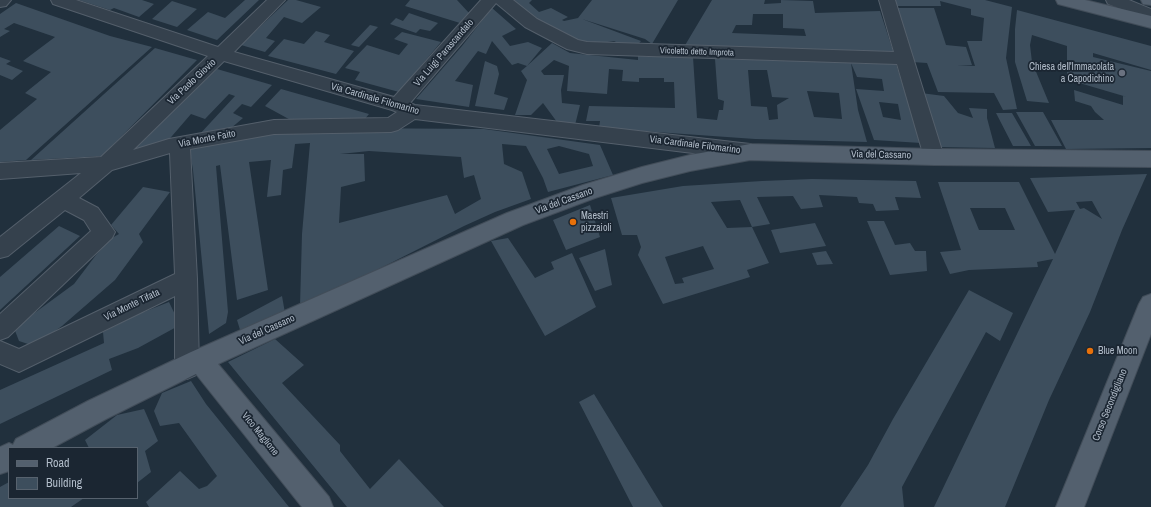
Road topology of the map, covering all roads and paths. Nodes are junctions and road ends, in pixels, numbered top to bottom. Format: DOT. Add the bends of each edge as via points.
graph roads {
  1 [pos="3,0"];
  2 [pos="59,0"];
  3 [pos="277,0"];
  4 [pos="490,0"];
  5 [pos="502,0"];
  6 [pos="888,0"];
  7 [pos="1064,0"];
  8 [pos="1114,0"];
  9 [pos="0,2"];
  10 [pos="1151,15"];
  11 [pos="1151,22"];
  12 [pos="221,54"];
  13 [pos="905,58"];
  14 [pos="405,109"];
  15 [pos="180,144"];
  16 [pos="750,152"];
  17 [pos="934,157"];
  18 [pos="1151,159"];
  19 [pos="106,164"];
  20 [pos="0,171"];
  21 [pos="62,200"];
  22 [pos="0,249"];
  23 [pos="186,279"];
  24 [pos="1151,304"];
  25 [pos="0,329"];
  26 [pos="0,352"];
  27 [pos="193,363"];
  28 [pos="27,447"];
  29 [pos="319,507"];
  30 [pos="1070,507"];
  1 -- 9 [label="street"];
  2 -- 12 [label="street, Via Cardinale Filomarino"];
  3 -- 12 [label="street, Via Paolo Giovio"];
  4 -- 14 [label="street, Via Luigi Parascandalo"];
  5 -- 13 [label="street, Vicoletto detto Improta" via="531,23 573,45 587,48"];
  6 -- 13 [label="street"];
  7 -- 11 [label="main road"];
  8 -- 10 [label="street"];
  12 -- 14 [label="street, Via Cardinale Filomarino"];
  12 -- 19 [label="street, Via Paolo Giovio"];
  13 -- 17 [label="street"];
  14 -- 15 [label="street, Via Monte Faito" via="391,125 274,127"];
  14 -- 16 [label="street, Via Cardinale Filomarino"];
  15 -- 19 [label="street, Via Monte Faito"];
  15 -- 23 [label="street"];
  16 -- 17 [label="main road, Via del Cassano"];
  16 -- 27 [label="main road, Via del Cassano" via="642,175 515,219"];
  17 -- 18 [label="main road, Via del Cassano"];
  19 -- 20 [label="street, Via Monte Faito"];
  19 -- 21 [label="street"];
  21 -- 22 [label="street"];
  21 -- 25 [label="street" via="91,214 104,232"];
  23 -- 26 [label="street, Via Monte Tifata" via="20,361"];
  23 -- 27 [label="street"];
  24 -- 30 [label="main road, Corso Secondigliano"];
  27 -- 28 [label="main road, Via del Cassano"];
  27 -- 29 [label="main road, Vico Maglione"];
}
